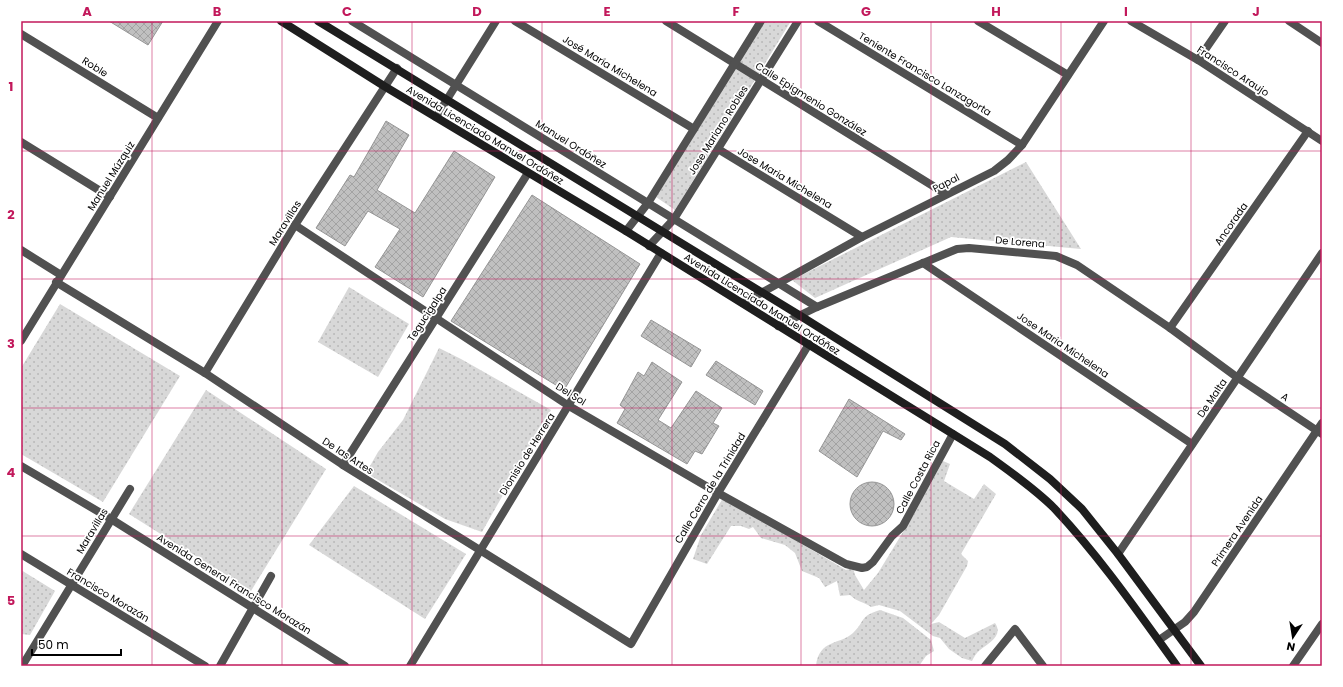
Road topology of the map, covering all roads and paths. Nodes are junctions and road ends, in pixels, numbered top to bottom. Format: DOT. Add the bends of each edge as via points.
graph roads {
  1 [pos="218,21"];
  2 [pos="281,21"];
  3 [pos="318,21"];
  4 [pos="352,21"];
  5 [pos="496,21"];
  6 [pos="515,21"];
  7 [pos="666,21"];
  8 [pos="761,21"];
  9 [pos="798,21"];
  10 [pos="818,21"];
  11 [pos="978,21"];
  12 [pos="1104,21"];
  13 [pos="1131,21"];
  14 [pos="1225,21"];
  15 [pos="1289,21"];
  16 [pos="21,34"];
  17 [pos="1322,43"];
  18 [pos="1198,60"];
  19 [pos="735,64"];
  20 [pos="396,68"];
  21 [pos="1068,75"];
  22 [pos="761,80"];
  23 [pos="457,84"];
  24 [pos="384,86"];
  25 [pos="448,99"];
  26 [pos="436,117"];
  27 [pos="158,118"];
  28 [pos="694,129"];
  29 [pos="1308,131"];
  30 [pos="1322,141"];
  31 [pos="21,142"];
  32 [pos="1022,145"];
  33 [pos="718,149"];
  34 [pos="528,173"];
  35 [pos="946,194"];
  36 [pos="110,197"];
  37 [pos="648,203"];
  38 [pos="638,217"];
  39 [pos="674,219"];
  40 [pos="295,225"];
  41 [pos="626,231"];
  42 [pos="663,231"];
  43 [pos="862,237"];
  44 [pos="649,246"];
  45 [pos="21,250"];
  46 [pos="661,253"];
  47 [pos="1322,253"];
  48 [pos="923,263"];
  49 [pos="61,275"];
  50 [pos="56,282"];
  51 [pos="780,283"];
  52 [pos="762,293"];
  53 [pos="743,303"];
  54 [pos="817,307"];
  55 [pos="799,315"];
  56 [pos="436,319"];
  57 [pos="778,326"];
  58 [pos="1170,328"];
  59 [pos="21,341"];
  60 [pos="809,344"];
  61 [pos="204,373"];
  62 [pos="1238,378"];
  63 [pos="569,406"];
  64 [pos="1322,423"];
  65 [pos="1320,432"];
  66 [pos="953,434"];
  67 [pos="1192,444"];
  68 [pos="343,465"];
  69 [pos="21,466"];
  70 [pos="130,489"];
  71 [pos="718,494"];
  72 [pos="111,519"];
  73 [pos="479,550"];
  74 [pos="21,554"];
  75 [pos="1118,554"];
  76 [pos="846,564"];
  77 [pos="271,576"];
  78 [pos="72,586"];
  79 [pos="252,608"];
  80 [pos="1322,624"];
  81 [pos="1174,630"];
  82 [pos="1159,640"];
  83 [pos="631,644"];
  84 [pos="24,654"];
  85 [pos="22,666"];
  86 [pos="205,666"];
  87 [pos="220,666"];
  88 [pos="345,666"];
  89 [pos="410,666"];
  90 [pos="985,666"];
  91 [pos="1043,666"];
  92 [pos="1177,666"];
  93 [pos="1202,666"];
  94 [pos="1293,666"];
  1 -- 27 [label="street, Manuel Múzquiz"];
  2 -- 24 [label="main road, Avenida Licenciado Manuel Ordóñez"];
  3 -- 20 [label="main road, Avenida Licenciado Manuel Ordóñez"];
  4 -- 23 [label="street, Manuel Ordóñez"];
  5 -- 23 [label="street"];
  6 -- 28 [label="street, José María Michelena"];
  7 -- 19 [label="street, Calle Epigmenio González"];
  8 -- 19 [label="street, Jose Mariano Robles"];
  9 -- 22 [label="street, Jose Mariano Robles"];
  10 -- 32 [label="street, Teniente Francisco Lanzagorta"];
  11 -- 21 [label="street"];
  12 -- 21 [label="street, Papal"];
  13 -- 18 [label="street, Francisco Araujo"];
  14 -- 18 [label="street"];
  15 -- 17 [label="street"];
  16 -- 27 [label="street, Roble"];
  18 -- 29 [label="street, Francisco Araujo"];
  19 -- 22 [label="street, Calle Epigmenio González"];
  19 -- 28 [label="street, Jose Mariano Robles"];
  20 -- 24 [label="street, Maravillas"];
  20 -- 25 [label="main road, Avenida Licenciado Manuel Ordóñez"];
  21 -- 32 [label="street, Papal"];
  22 -- 33 [label="street, Jose Mariano Robles"];
  22 -- 35 [label="street, Calle Epigmenio González"];
  23 -- 25 [label="street"];
  23 -- 37 [label="street, Manuel Ordóñez"];
  24 -- 26 [label="main road, Avenida Licenciado Manuel Ordóñez"];
  24 -- 40 [label="street, Maravillas"];
  25 -- 26 [label="street"];
  25 -- 38 [label="main road, Avenida Licenciado Manuel Ordóñez"];
  26 -- 34 [label="main road, Avenida Licenciado Manuel Ordóñez"];
  27 -- 36 [label="street, Manuel Múzquiz"];
  28 -- 37 [label="street, Jose Mariano Robles"];
  29 -- 30 [label="street, Francisco Araujo"];
  29 -- 58 [label="street, Ancorada"];
  31 -- 36 [label="street"];
  32 -- 35 [label="street, Papal" via="994,171"];
  33 -- 39 [label="street, Jose Mariano Robles"];
  33 -- 43 [label="street, Jose Maria Michelena"];
  34 -- 41 [label="main road, Avenida Licenciado Manuel Ordóñez"];
  34 -- 56 [label="street, Tegucigalpa"];
  35 -- 43 [label="street, Papal"];
  36 -- 49 [label="street, Manuel Múzquiz"];
  37 -- 38 [label="street, Jose Mariano Robles"];
  37 -- 39 [label="street, Manuel Ordóñez"];
  38 -- 41 [label="street, Jose Mariano Robles"];
  38 -- 42 [label="main road, Avenida Licenciado Manuel Ordóñez"];
  39 -- 42 [label="street, Jose Mariano Robles"];
  39 -- 51 [label="street, Manuel Ordóñez"];
  40 -- 56 [label="street, Del Sol"];
  40 -- 61 [label="street, Maravillas"];
  41 -- 44 [label="main road, Avenida Licenciado Manuel Ordóñez"];
  42 -- 44 [label="street, Jose Mariano Robles"];
  42 -- 52 [label="main road, Avenida Licenciado Manuel Ordóñez"];
  43 -- 51 [label="street, Papal"];
  44 -- 46 [label="main road, Avenida Licenciado Manuel Ordóñez"];
  45 -- 49 [label="street"];
  46 -- 53 [label="main road, Avenida Licenciado Manuel Ordóñez"];
  46 -- 63 [label="street, Dionisio de Herrera"];
  47 -- 62 [label="street, De Malta"];
  48 -- 54 [label="street, De Lorena"];
  48 -- 58 [label="street, De Lorena" via="957,249 969,248 1056,256 1078,265"];
  48 -- 67 [label="street, Jose Maria Michelena"];
  49 -- 50 [label="street, Manuel Múzquiz"];
  50 -- 59 [label="street, Manuel Múzquiz"];
  50 -- 61 [label="street, De las Artes"];
  51 -- 52 [label="street, Papal"];
  51 -- 54 [label="street, Manuel Ordóñez"];
  52 -- 53 [label="street, Papal"];
  52 -- 55 [label="main road, Avenida Licenciado Manuel Ordóñez"];
  53 -- 57 [label="main road, Avenida Licenciado Manuel Ordóñez"];
  54 -- 55 [label="street, De Lorena"];
  55 -- 57 [label="street, De Lorena"];
  55 -- 75 [label="main road, Avenida Licenciado Manuel Ordóñez" via="1005,444 1050,479 1082,510"];
  56 -- 63 [label="street, Del Sol"];
  56 -- 68 [label="street, Tegucigalpa"];
  57 -- 60 [label="main road, Avenida Licenciado Manuel Ordóñez"];
  58 -- 62 [label="street, De Lorena"];
  60 -- 66 [label="main road, Avenida Licenciado Manuel Ordóñez"];
  60 -- 71 [label="street, Calle Cerro de la Trinidad"];
  61 -- 68 [label="street, De las Artes"];
  62 -- 65 [label="street, A"];
  62 -- 67 [label="street, De Malta"];
  63 -- 71 [label="street, Del Sol"];
  63 -- 73 [label="street, Dionisio de Herrera"];
  64 -- 65 [label="street, Primera Avenida"];
  65 -- 81 [label="street, Primera Avenida" via="1194,612 1186,622"];
  66 -- 76 [label="street, Calle Costa Rica" via="903,526 867,567"];
  66 -- 82 [label="main road, Avenida Licenciado Manuel Ordóñez" via="1028,485 1053,508 1086,545"];
  67 -- 75 [label="street, De Malta"];
  68 -- 73 [label="street, De las Artes"];
  69 -- 72 [label="street"];
  70 -- 72 [label="street, Maravillas"];
  71 -- 76 [label="street, Del Sol"];
  71 -- 83 [label="street, Calle Cerro de la Trinidad"];
  72 -- 78 [label="street, Maravillas"];
  72 -- 79 [label="street, Avenida General Francisco Morazán"];
  73 -- 83 [label="street, De las Artes"];
  73 -- 89 [label="street, Dionisio de Herrera"];
  74 -- 78 [label="street, Francisco Morazán"];
  75 -- 81 [label="main road, Avenida Licenciado Manuel Ordóñez"];
  77 -- 79 [label="street"];
  78 -- 84 [label="street, Maravillas"];
  78 -- 86 [label="street, Francisco Morazán"];
  79 -- 87 [label="street"];
  79 -- 88 [label="street, Avenida General Francisco Morazán"];
  80 -- 94 [label="street"];
  81 -- 82 [label="street, Primera Avenida"];
  81 -- 93 [label="main road, Avenida Licenciado Manuel Ordóñez"];
  82 -- 92 [label="main road, Avenida Licenciado Manuel Ordóñez"];
  84 -- 85 [label="street, Maravillas"];
  90 -- 91 [label="street" via="1015,629"];
}
